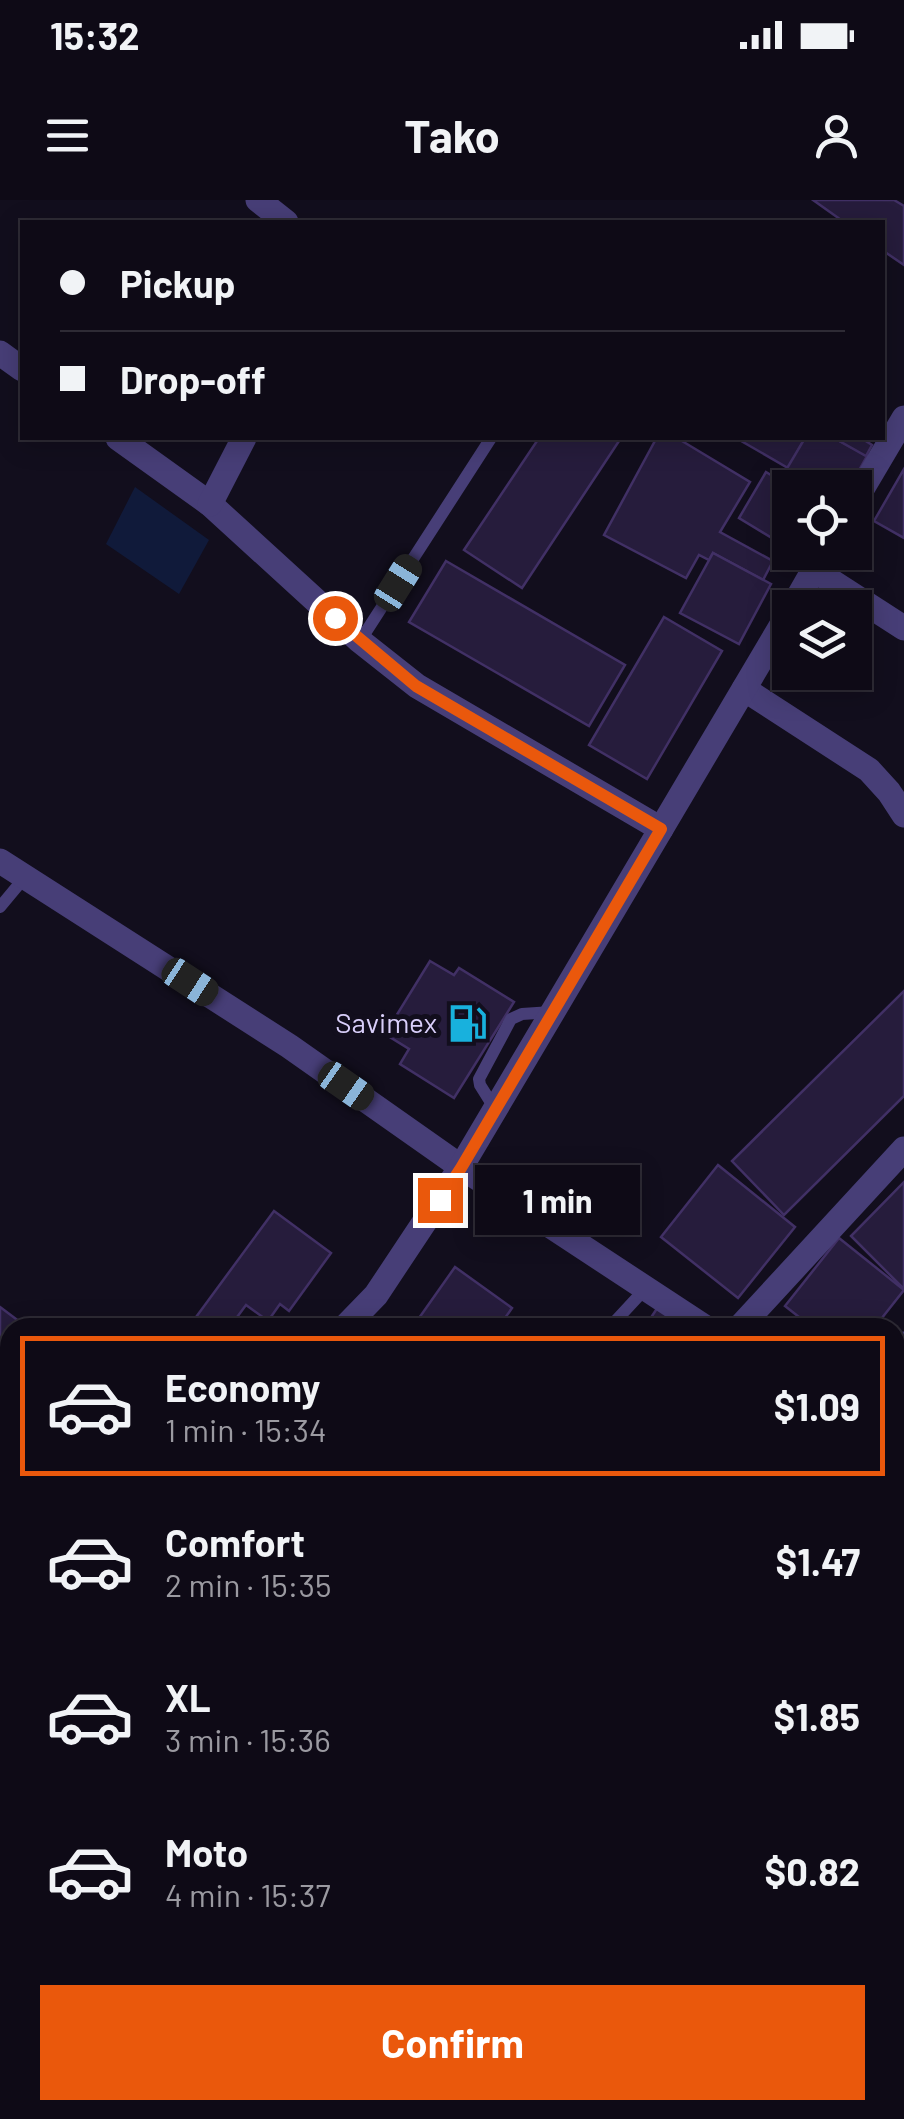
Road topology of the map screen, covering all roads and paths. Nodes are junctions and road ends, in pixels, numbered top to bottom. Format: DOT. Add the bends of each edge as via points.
graph roads {
  1 [pos="258,200"];
  2 [pos="283,220"];
  3 [pos="904,419"];
  4 [pos="121,440"];
  5 [pos="243,440"];
  6 [pos="489,440"];
  7 [pos="872,473"];
  8 [pos="210,504"];
  9 [pos="830,570"];
  10 [pos="904,628"];
  11 [pos="360,641"];
  12 [pos="772,641"];
  13 [pos="744,689"];
  14 [pos="904,815"];
  15 [pos="661,829"];
  16 [pos="0,861"];
  17 [pos="25,877"];
  18 [pos="0,907"];
  19 [pos="904,1149"];
  20 [pos="461,1168"];
  21 [pos="646,1288"];
  22 [pos="354,1318"];
  23 [pos="619,1318"];
  24 [pos="691,1318"];
  25 [pos="749,1318"];
  1 -- 2 [label="street"];
  3 -- 7 [label="street"];
  4 -- 8 [label="street"];
  5 -- 8 [label="street"];
  6 -- 11 [label="lane"];
  8 -- 11 [label="street"];
  9 -- 10 [label="street"];
  11 -- 15 [label="street" via="416,686"];
  12 -- 13 [label="street"];
  13 -- 14 [label="street" via="869,770"];
  13 -- 15 [label="street"];
  15 -- 20 [label="street"];
  16 -- 17 [label="street"];
  17 -- 18 [label="lane"];
  17 -- 20 [label="street" via="288,1046"];
  19 -- 25 [label="street"];
  20 -- 21 [label="street"];
  20 -- 22 [label="street"];
  21 -- 23 [label="lane"];
  21 -- 24 [label="street"];
}
